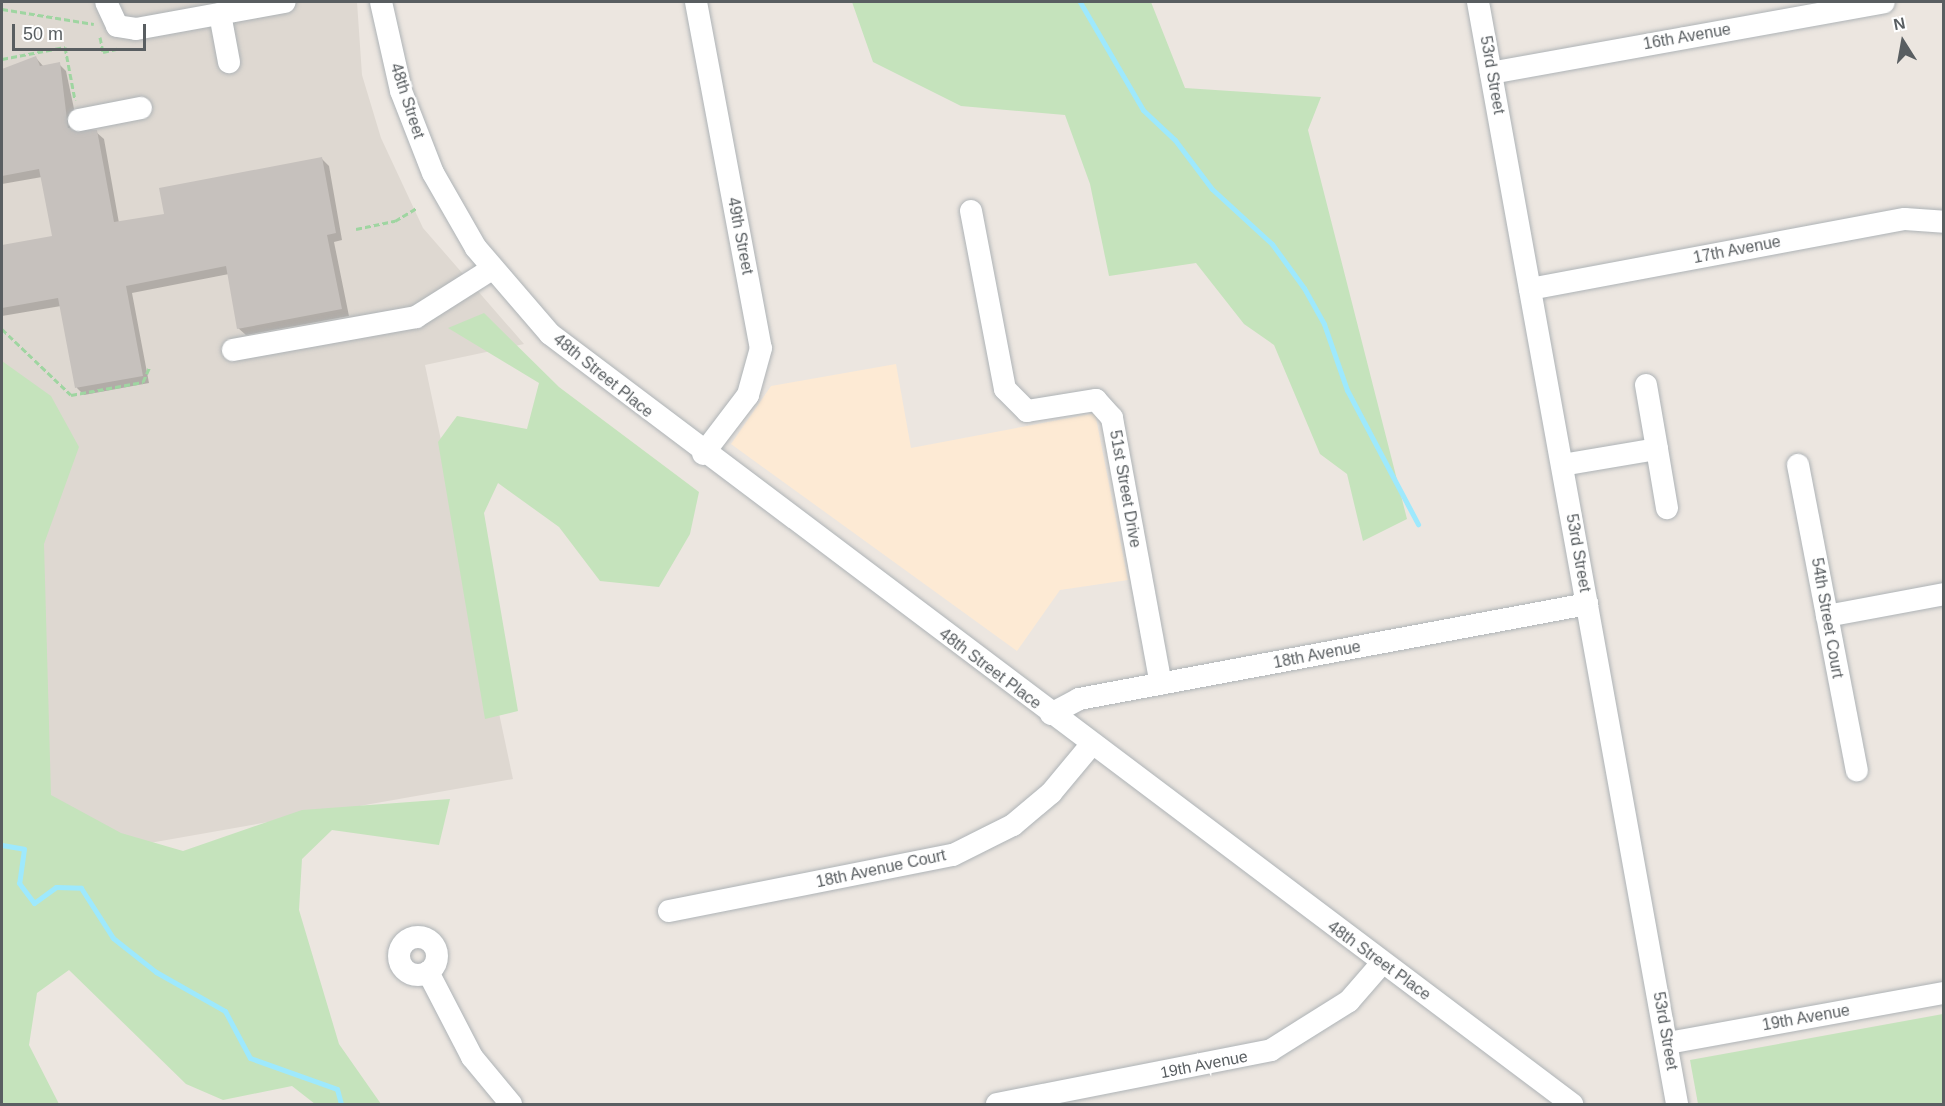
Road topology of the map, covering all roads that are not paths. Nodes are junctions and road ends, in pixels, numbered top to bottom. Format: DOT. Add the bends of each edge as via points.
graph roads {
  1 [pos="106,2"];
  2 [pos="285,2"];
  3 [pos="381,2"];
  4 [pos="696,2"];
  5 [pos="1478,2"];
  6 [pos="1884,2"];
  7 [pos="220,14"];
  8 [pos="229,62"];
  9 [pos="1491,73"];
  10 [pos="141,108"];
  11 [pos="79,120"];
  12 [pos="446,197"];
  13 [pos="971,211"];
  14 [pos="1944,222"];
  15 [pos="492,268"];
  16 [pos="1530,289"];
  17 [pos="233,351"];
  18 [pos="1646,385"];
  19 [pos="1657,449"];
  20 [pos="703,454"];
  21 [pos="1562,465"];
  22 [pos="1798,465"];
  23 [pos="1667,508"];
  24 [pos="1944,594"];
  25 [pos="1587,604"];
  26 [pos="1827,616"];
  27 [pos="1161,684"];
  28 [pos="1051,714"];
  29 [pos="1091,745"];
  30 [pos="1857,770"];
  31 [pos="669,911"];
  32 [pos="1382,963"];
  33 [pos="428,972"];
  34 [pos="1944,993"];
  35 [pos="1668,1043"];
  36 [pos="511,1104"];
  37 [pos="997,1104"];
  38 [pos="1572,1104"];
  39 [pos="1677,1104"];
  1 -- 7 [label="street" via="111,19 125,29"];
  2 -- 7 [label="street"];
  3 -- 12 [label="street, 48th Street" via="401,91"];
  4 -- 20 [label="street, 49th Street" via="761,348 748,395"];
  5 -- 9 [label="street, 53rd Street"];
  6 -- 9 [label="street, 16th Avenue"];
  7 -- 8 [label="street"];
  9 -- 16 [label="street, 53rd Street"];
  10 -- 11 [label="street"];
  12 -- 15 [label="street, 48th Street Place"];
  13 -- 27 [label="street, 51st Street Drive" via="1005,389 1027,411 1096,400 1112,418"];
  14 -- 16 [label="street, 17th Avenue" via="1905,219"];
  15 -- 17 [label="street" via="416,317"];
  15 -- 20 [label="street, 48th Street Place" via="550,334"];
  16 -- 21 [label="street, 53rd Street"];
  18 -- 19 [label="street"];
  19 -- 21 [label="street"];
  19 -- 23 [label="street"];
  20 -- 28 [label="street, 48th Street Place"];
  21 -- 25 [label="street, 53rd Street"];
  22 -- 26 [label="street, 54th Street Court"];
  24 -- 26 [label="street"];
  25 -- 27 [label="street, 18th Avenue"];
  25 -- 35 [label="street, 53rd Street"];
  26 -- 30 [label="street, 54th Street Court"];
  27 -- 28 [label="street, 18th Avenue" via="1079,699"];
  28 -- 29 [label="street, 48th Street Place"];
  29 -- 31 [label="street, 18th Avenue Court" via="1051,792 1013,825 953,855"];
  29 -- 32 [label="street, 48th Street Place"];
  32 -- 37 [label="street, 19th Avenue" via="1349,1001 1271,1050"];
  32 -- 38 [label="street, 48th Street Place"];
  33 -- 36 [label="street" via="472,1057"];
  34 -- 35 [label="street, 19th Avenue"];
  35 -- 39 [label="street, 53rd Street"];
}
